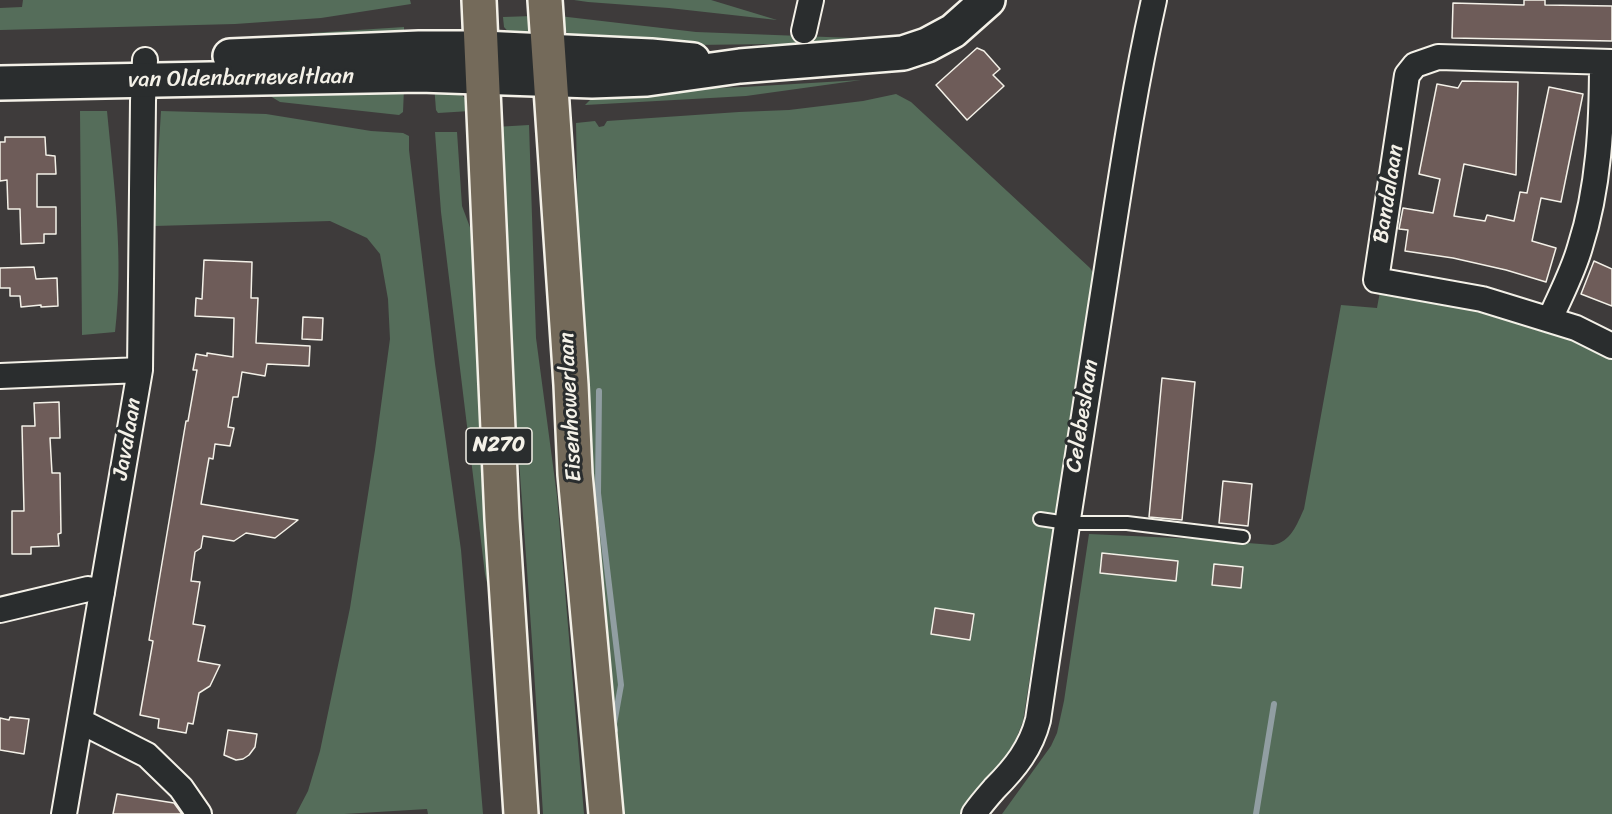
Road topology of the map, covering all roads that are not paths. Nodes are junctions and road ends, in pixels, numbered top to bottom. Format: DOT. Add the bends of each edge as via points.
graph roads {
  1 [pos="479,0"];
  2 [pos="546,0"];
  3 [pos="811,0"];
  4 [pos="988,0"];
  5 [pos="1154,0"];
  6 [pos="804,31"];
  7 [pos="0,60"];
  8 [pos="1607,62"];
  9 [pos="482,63"];
  10 [pos="550,66"];
  11 [pos="145,70"];
  12 [pos="0,83"];
  13 [pos="1550,319"];
  14 [pos="1612,346"];
  15 [pos="140,370"];
  16 [pos="0,376"];
  17 [pos="1040,519"];
  18 [pos="1067,523"];
  19 [pos="1243,537"];
  20 [pos="102,593"];
  21 [pos="0,610"];
  22 [pos="80,721"];
  23 [pos="64,814"];
  24 [pos="200,814"];
  25 [pos="521,814"];
  26 [pos="606,814"];
  27 [pos="974,814"];
  1 -- 9 [label="main road, N270"];
  2 -- 10 [label="main road, Eisenhowerlaan"];
  3 -- 6 [label="street"];
  4 -- 10 [label="main road, van Oldenbarneveltlaan" via="953,31 903,53 740,66 651,56"];
  5 -- 18 [label="street, Celebeslaan" via="1138,75"];
  7 -- 11 [label="main road, van Oldenbarneveltlaan"];
  8 -- 13 [label="street" via="1594,188 1580,248"];
  8 -- 13 [label="street, Bandalaan" via="1438,57 1415,65 1407,75 1376,280 1482,299"];
  9 -- 10 [label="main road, van Oldenbarneveltlaan"];
  9 -- 11 [label="main road, van Oldenbarneveltlaan" via="419,48"];
  9 -- 25 [label="main road, N270" via="502,519"];
  10 -- 26 [label="main road, Eisenhowerlaan" via="575,474"];
  11 -- 12 [label="main road, van Oldenbarneveltlaan"];
  11 -- 15 [label="street, Javalaan"];
  13 -- 14 [label="street, Bandalaan"];
  15 -- 16 [label="street"];
  15 -- 20 [label="street, Javalaan"];
  17 -- 18 [label="lane"];
  18 -- 19 [label="lane" via="1126,524"];
  18 -- 27 [label="street, Celebeslaan" via="1034,735 1013,770"];
  20 -- 21 [label="street" via="88,589"];
  20 -- 22 [label="street, Javalaan"];
  22 -- 23 [label="street, Javalaan"];
  22 -- 24 [label="street" via="147,755 181,788"];
}
